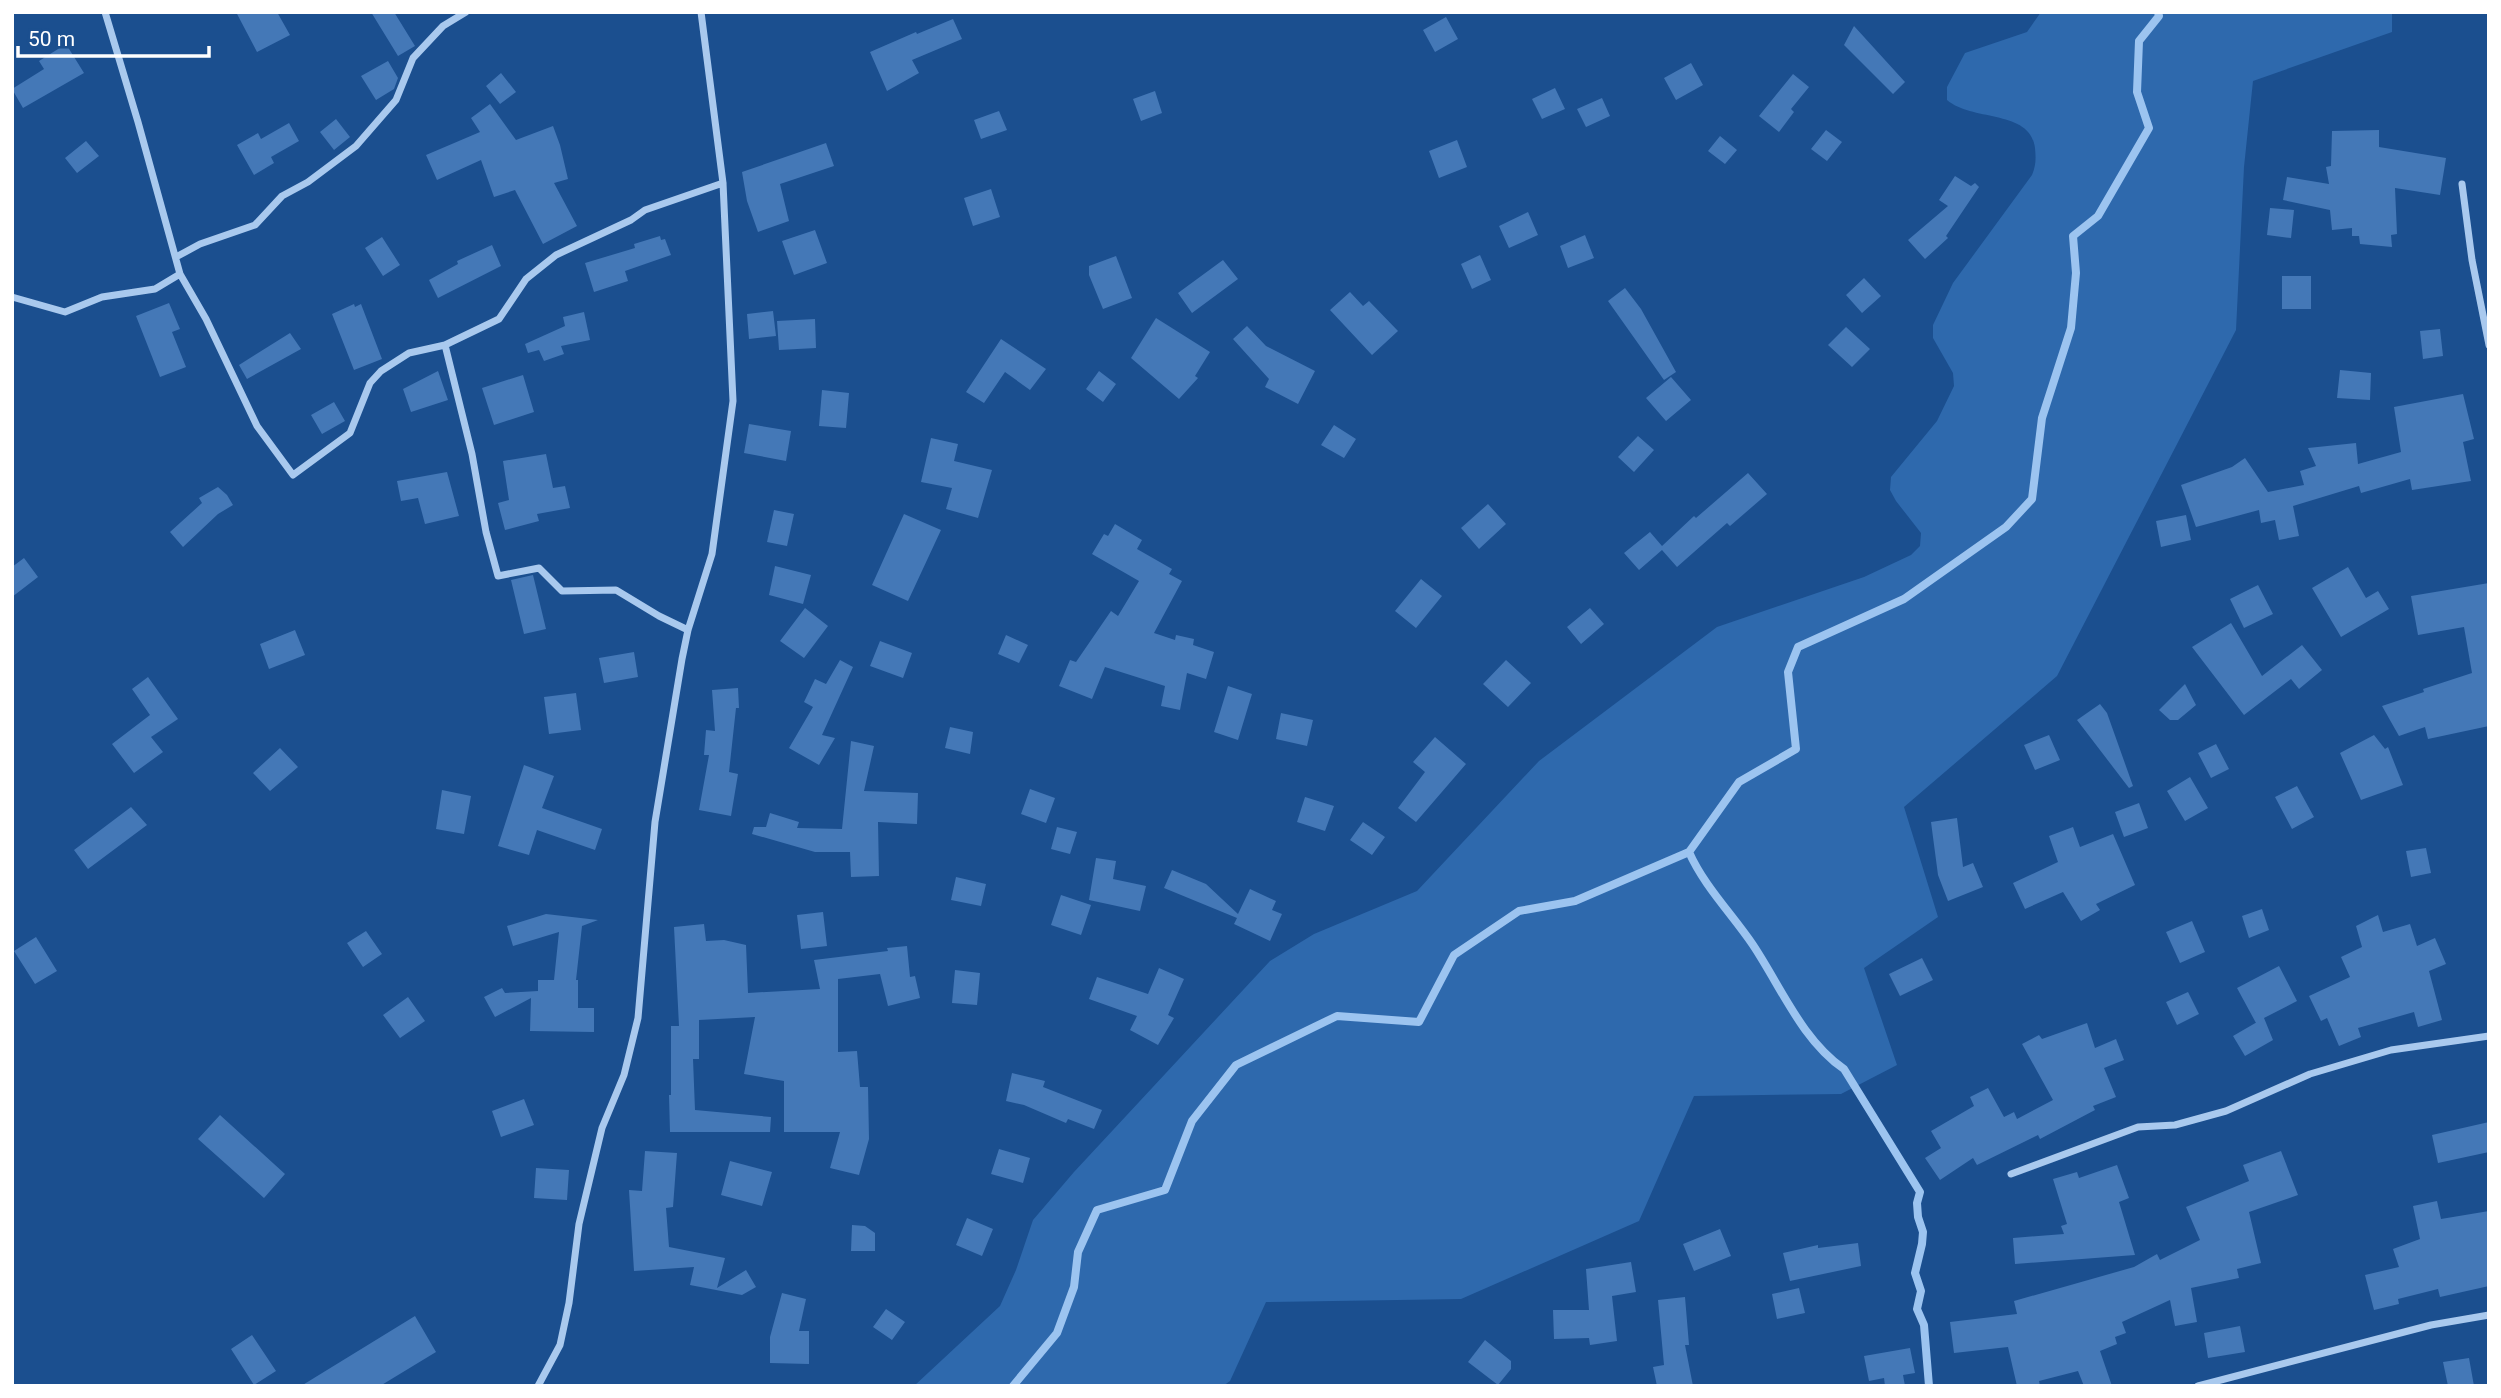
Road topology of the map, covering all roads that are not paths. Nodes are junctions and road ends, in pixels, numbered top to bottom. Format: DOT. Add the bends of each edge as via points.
graph roads {
  1 [pos="105,12"];
  2 [pos="466,12"];
  3 [pos="701,12"];
  4 [pos="723,183"];
  5 [pos="2462,184"];
  6 [pos="176,257"];
  7 [pos="180,274"];
  8 [pos="12,297"];
  9 [pos="445,345"];
  10 [pos="2489,345"];
  11 [pos="688,630"];
  12 [pos="2489,1035"];
  13 [pos="2011,1174"];
  14 [pos="2489,1315"];
  15 [pos="538,1386"];
  16 [pos="2198,1386"];
  1 -- 6 [label="street"];
  2 -- 6 [label="street" via="443,26 413,58 396,100 356,146 282,196 256,225"];
  3 -- 4 [label="street"];
  4 -- 9 [label="street" via="645,210 556,255 526,279 499,319"];
  4 -- 11 [label="street" via="733,401 712,554"];
  5 -- 10 [label="street"];
  6 -- 7 [label="street"];
  7 -- 8 [label="street" via="155,289 102,297 65,312"];
  7 -- 9 [label="street" via="257,426 293,475 350,433 370,383 381,371 409,353"];
  9 -- 11 [label="street" via="498,576 539,568 562,591 616,590"];
  11 -- 15 [label="street" via="655,821 638,1018 624,1075 602,1128 579,1224 560,1345"];
  12 -- 13 [label="street" via="2391,1050 2310,1074 2226,1111 2175,1125 2138,1127"];
  14 -- 16 [label="street" via="2431,1325"];
}
